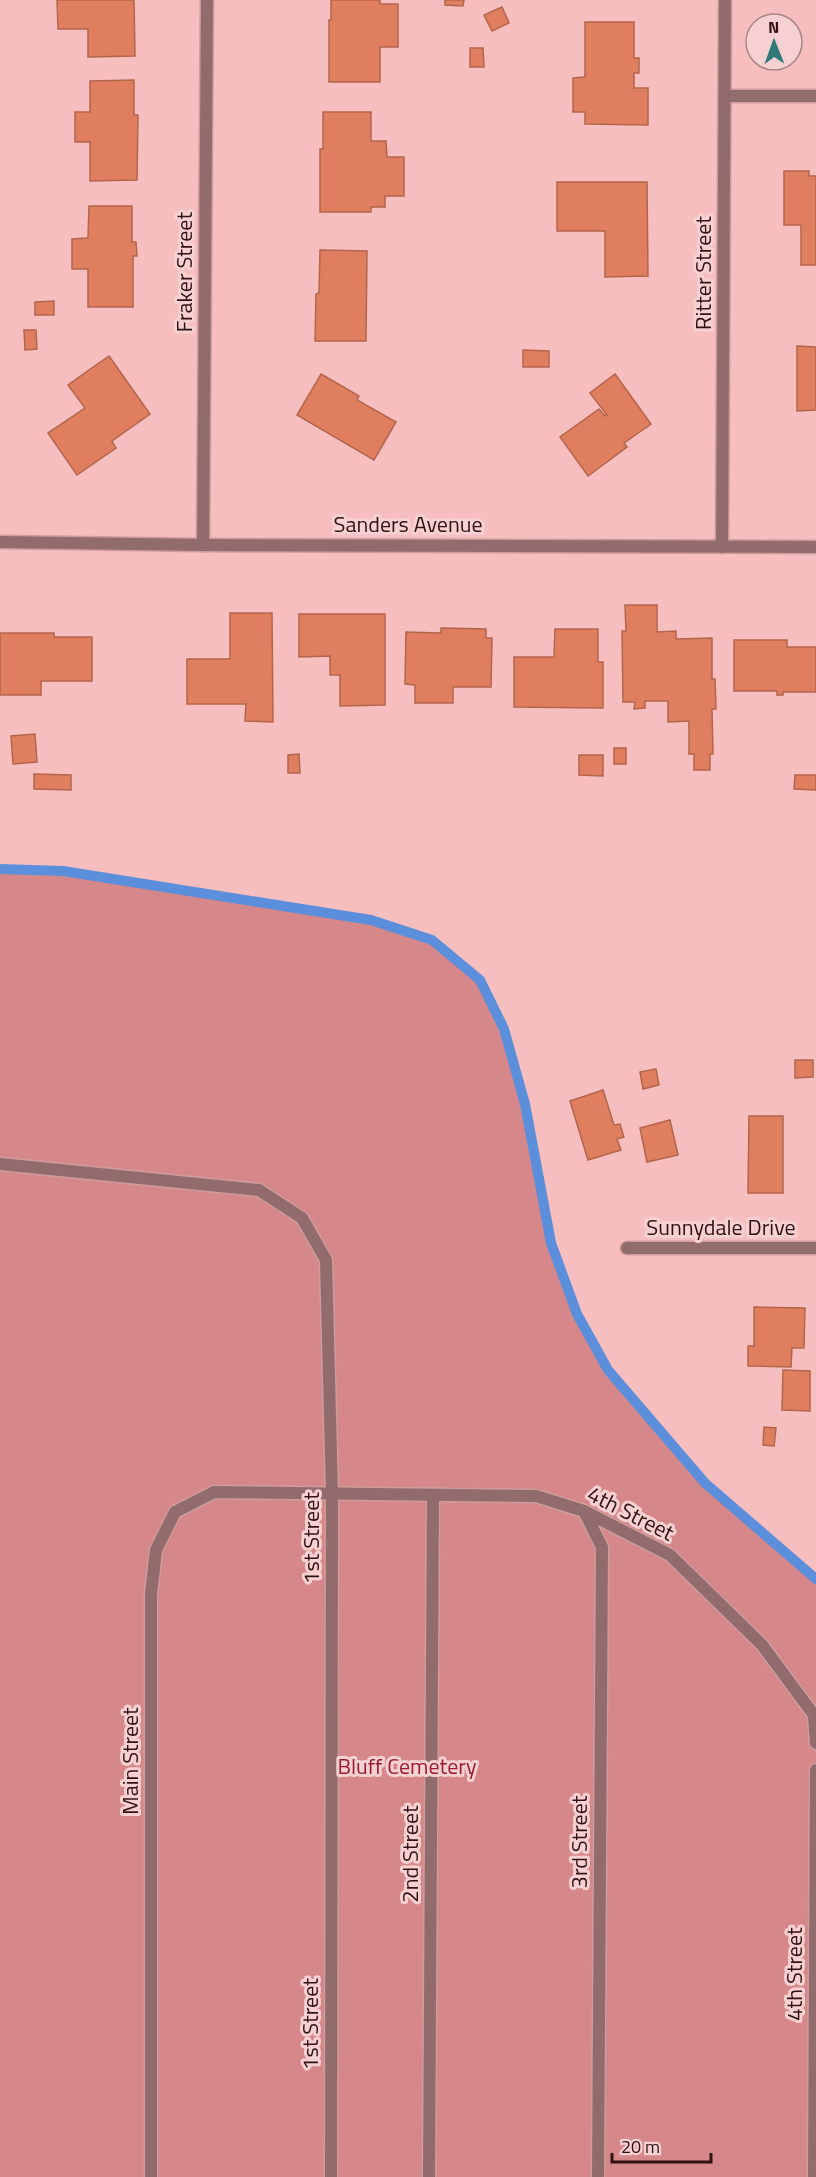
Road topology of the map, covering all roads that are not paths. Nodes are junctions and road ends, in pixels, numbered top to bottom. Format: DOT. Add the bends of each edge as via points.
graph roads {
  1 [pos="207,0"];
  2 [pos="725,0"];
  3 [pos="725,96"];
  4 [pos="816,96"];
  5 [pos="0,542"];
  6 [pos="203,545"];
  7 [pos="722,547"];
  8 [pos="816,547"];
  9 [pos="0,1164"];
  10 [pos="627,1248"];
  11 [pos="816,1248"];
  12 [pos="332,1494"];
  13 [pos="433,1495"];
  14 [pos="584,1511"];
  15 [pos="816,1743"];
  16 [pos="816,1770"];
  17 [pos="151,2177"];
  18 [pos="330,2177"];
  19 [pos="429,2177"];
  20 [pos="598,2177"];
  21 [pos="814,2177"];
  1 -- 6 [label="street, Fraker Street"];
  2 -- 3 [label="street, Ritter Street"];
  3 -- 4 [label="street"];
  3 -- 7 [label="street, Ritter Street"];
  5 -- 6 [label="street, Sanders Avenue"];
  6 -- 7 [label="street, Sanders Avenue"];
  7 -- 8 [label="street, Sanders Avenue"];
  9 -- 12 [label="street, 1st Street" via="259,1190 302,1218 326,1260"];
  10 -- 11 [label="street, Sunnydale Drive"];
  12 -- 13 [label="street, 4th Street"];
  12 -- 17 [label="street, Main Street" via="214,1492 175,1512 156,1550 152,1594"];
  12 -- 18 [label="street, 1st Street"];
  13 -- 14 [label="street, 4th Street" via="537,1496"];
  13 -- 19 [label="street, 2nd Street"];
  14 -- 15 [label="street, 4th Street" via="670,1555 762,1645 814,1715"];
  14 -- 20 [label="street, 3rd Street" via="602,1547"];
  16 -- 21 [label="street, 4th Street"];
}
